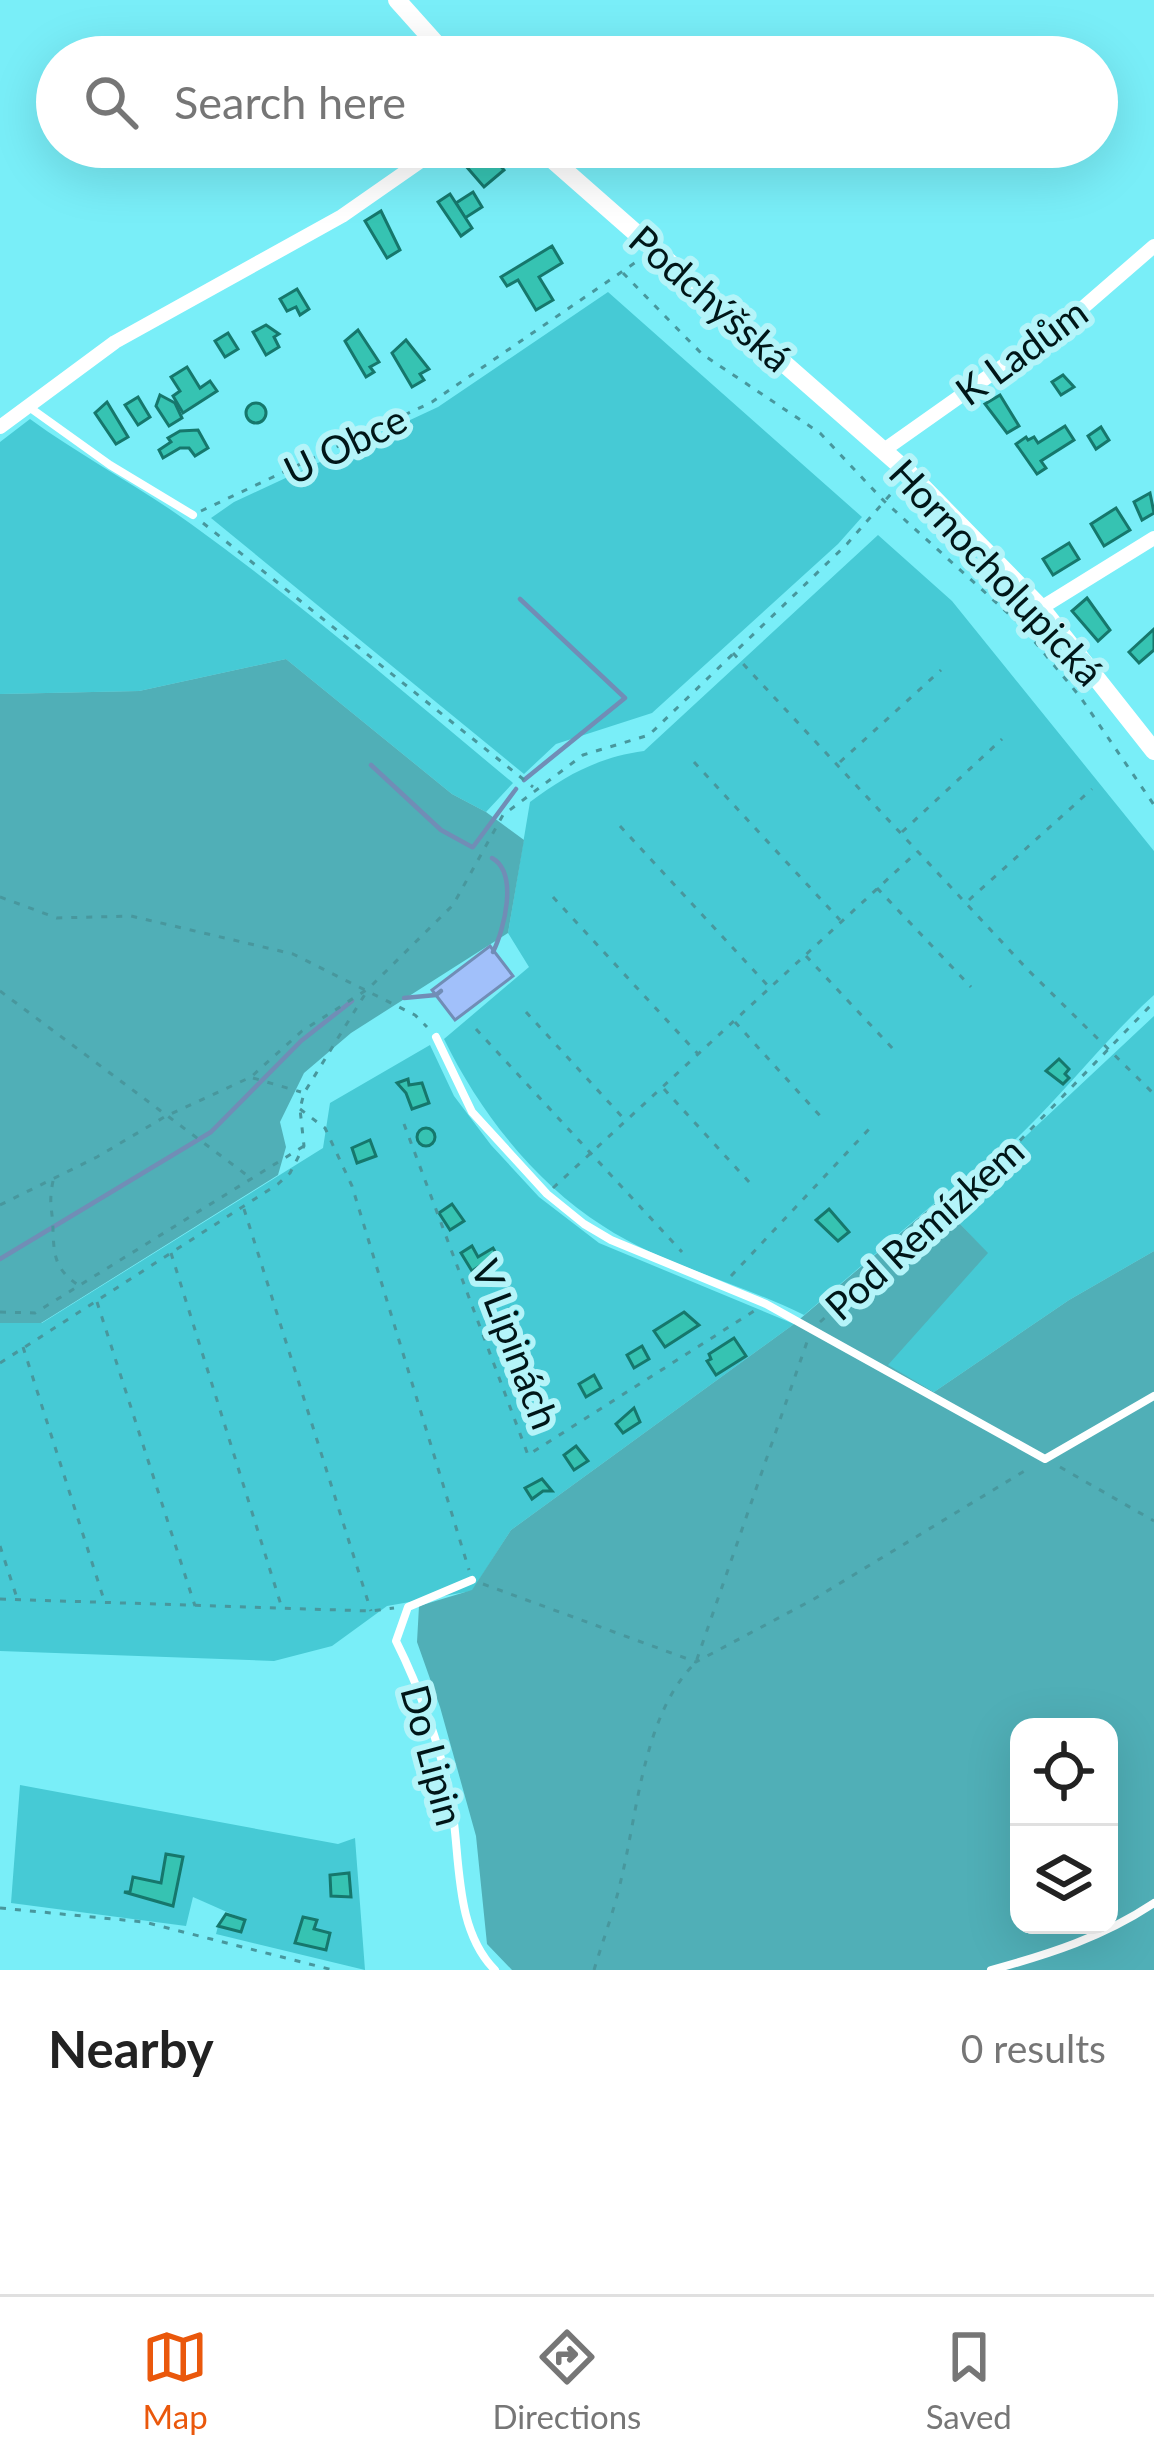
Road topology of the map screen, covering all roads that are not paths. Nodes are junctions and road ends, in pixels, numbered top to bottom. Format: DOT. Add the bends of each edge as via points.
graph roads {
  1 [pos="397,0"];
  2 [pos="429,36"];
  3 [pos="411,168"];
  4 [pos="562,168"];
  5 [pos="1154,246"];
  6 [pos="26,405"];
  7 [pos="0,427"];
  8 [pos="884,450"];
  9 [pos="193,514"];
  10 [pos="1154,538"];
  11 [pos="1040,608"];
  12 [pos="1154,751"];
  13 [pos="436,1037"];
  14 [pos="1154,1396"];
  15 [pos="472,1580"];
  16 [pos="1154,1903"];
  17 [pos="495,1970"];
  18 [pos="991,1970"];
  1 -- 2 [label="street"];
  3 -- 6 [label="street" via="342,216 115,342"];
  4 -- 8 [label="street, Podchýšská"];
  5 -- 8 [label="street, K Ladům" via="1071,318"];
  6 -- 7 [label="street"];
  6 -- 9 [label="lane"];
  8 -- 11 [label="street, Hornocholupická"];
  10 -- 11 [label="street"];
  11 -- 12 [label="street, Hornocholupická"];
  13 -- 14 [label="lane, Pod Remízkem" via="472,1112 547,1194 611,1240 766,1304 1045,1459"];
  15 -- 17 [label="lane, Do Lipin" via="408,1606 396,1641 450,1796 474,1944"];
  16 -- 18 [label="lane" via="1062,1951"];
}
